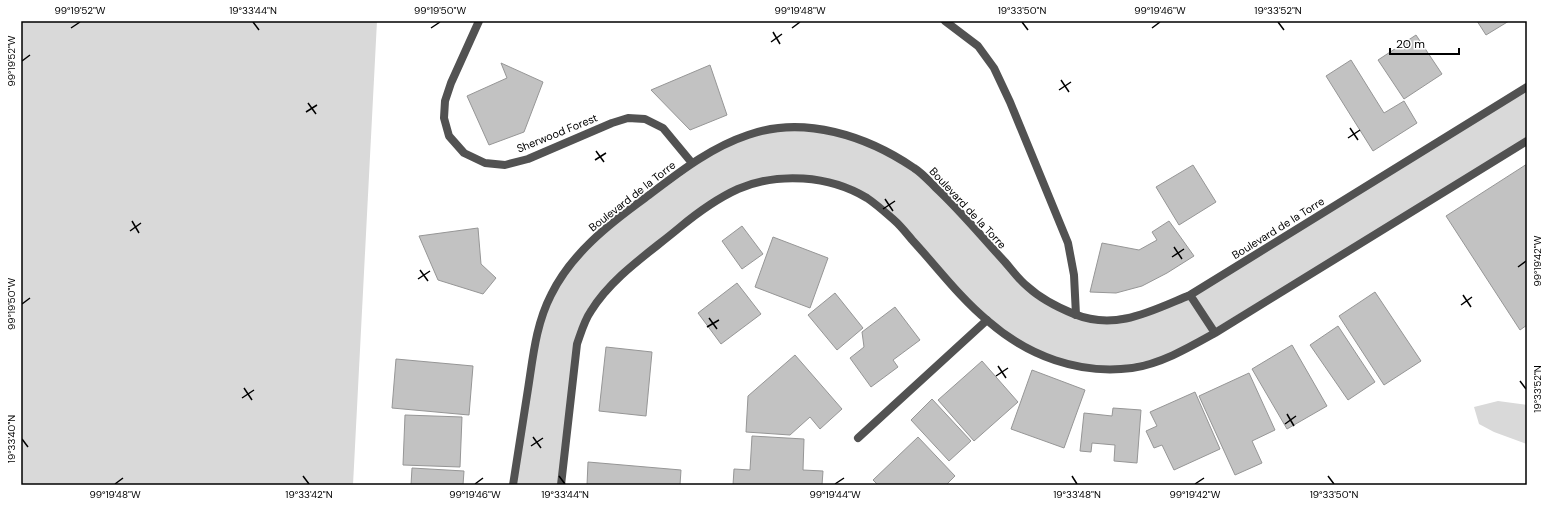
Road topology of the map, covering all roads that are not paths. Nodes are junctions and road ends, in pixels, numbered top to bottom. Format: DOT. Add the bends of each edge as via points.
graph roads {
  1 [pos="479,21"];
  2 [pos="945,21"];
  3 [pos="1527,87"];
  4 [pos="1527,141"];
  5 [pos="692,163"];
  6 [pos="1190,295"];
  7 [pos="1076,315"];
  8 [pos="987,320"];
  9 [pos="1215,333"];
  10 [pos="858,438"];
  11 [pos="513,485"];
  12 [pos="561,485"];
  1 -- 5 [label="street, Sherwood Forest" via="445,101 444,118 449,136 464,154 485,163 505,165 528,159 628,118 645,119 663,128"];
  2 -- 7 [label="street" via="978,46 994,68 1010,102 1068,243 1074,274"];
  3 -- 6 [label="street, Boulevard de la Torre"];
  4 -- 9 [label="street"];
  5 -- 7 [label="street, Boulevard de la Torre" via="750,134 781,128 815,128 852,136 883,149 916,169 946,196 1026,286 1050,303"];
  5 -- 11 [label="street, Boulevard de la Torre" via="635,205 583,249 550,295 532,354"];
  6 -- 7 [label="street, Boulevard de la Torre" via="1125,320 1100,320"];
  6 -- 9 [label="street"];
  8 -- 9 [label="street" via="1011,339 1038,354 1064,364 1099,370 1134,368 1167,358"];
  8 -- 10 [label="street"];
  8 -- 12 [label="street" via="895,221 867,198 841,186 816,179 786,178 759,182 738,189 715,201 629,270 603,295 591,311 577,344"];
}
